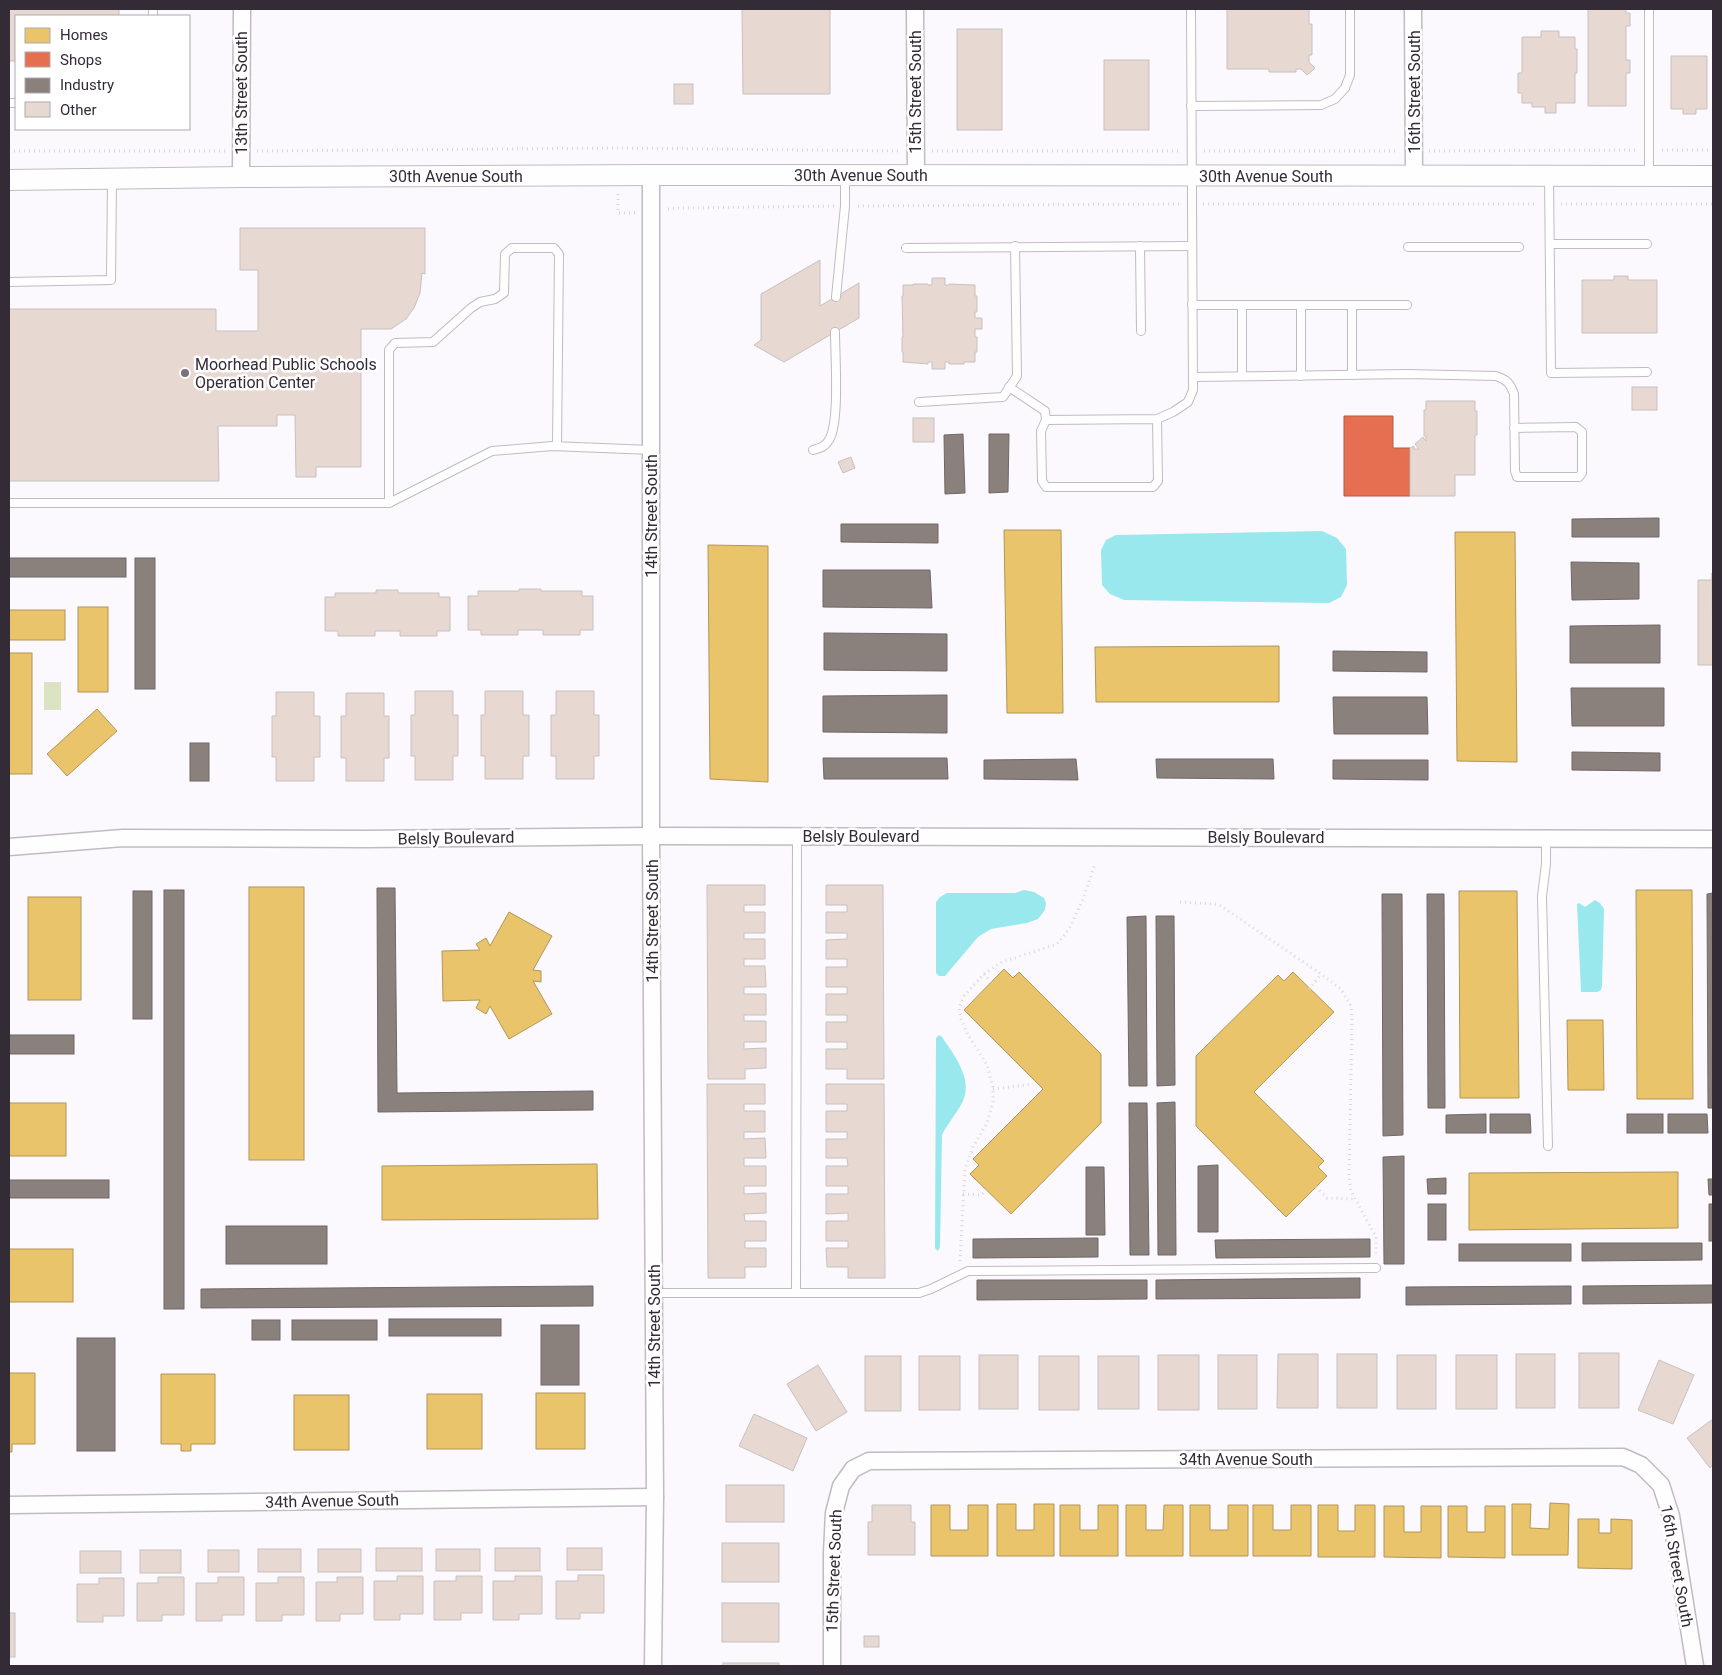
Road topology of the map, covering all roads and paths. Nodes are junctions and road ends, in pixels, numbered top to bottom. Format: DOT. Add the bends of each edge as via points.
graph roads {
  1 [pos="242,9"];
  2 [pos="915,9"];
  3 [pos="1191,9"];
  4 [pos="1350,9"];
  5 [pos="1413,9"];
  6 [pos="1649,9"];
  7 [pos="1191,106"];
  8 [pos="1648,150"];
  9 [pos="1713,150"];
  10 [pos="9,151"];
  11 [pos="241,151"];
  12 [pos="916,151"];
  13 [pos="1191,151"];
  14 [pos="1414,151"];
  15 [pos="651,175"];
  16 [pos="844,175"];
  17 [pos="916,175"];
  18 [pos="1192,176"];
  19 [pos="1414,176"];
  20 [pos="1549,176"];
  21 [pos="1713,176"];
  22 [pos="241,177"];
  23 [pos="1649,177"];
  24 [pos="112,178"];
  25 [pos="9,180"];
  26 [pos="1550,244"];
  27 [pos="1647,244"];
  28 [pos="1015,246"];
  29 [pos="1140,246"];
  30 [pos="1192,246"];
  31 [pos="1408,247"];
  32 [pos="1519,247"];
  33 [pos="906,248"];
  34 [pos="9,282"];
  35 [pos="836,297"];
  36 [pos="1192,305"];
  37 [pos="1242,305"];
  38 [pos="1300,305"];
  39 [pos="1352,305"];
  40 [pos="1407,305"];
  41 [pos="1141,331"];
  42 [pos="835,332"];
  43 [pos="1646,372"];
  44 [pos="1352,375"];
  45 [pos="1242,376"];
  46 [pos="1301,376"];
  47 [pos="1193,377"];
  48 [pos="1010,388"];
  49 [pos="919,402"];
  50 [pos="1046,420"];
  51 [pos="1157,420"];
  52 [pos="1514,428"];
  53 [pos="557,446"];
  54 [pos="651,450"];
  55 [pos="813,450"];
  56 [pos="9,503"];
  57 [pos="389,503"];
  58 [pos="651,836"];
  59 [pos="798,836"];
  60 [pos="1546,838"];
  61 [pos="1713,838"];
  62 [pos="9,847"];
  63 [pos="1095,864"];
  64 [pos="1180,902"];
  65 [pos="984,974"];
  66 [pos="1321,974"];
  67 [pos="991,982"];
  68 [pos="1310,988"];
  69 [pos="1033,1084"];
  70 [pos="993,1089"];
  71 [pos="1548,1146"];
  72 [pos="1316,1187"];
  73 [pos="986,1190"];
  74 [pos="963,1194"];
  75 [pos="1356,1199"];
  76 [pos="1376,1268"];
  77 [pos="960,1275"];
  78 [pos="654,1293"];
  79 [pos="796,1293"];
  80 [pos="1623,1457"];
  81 [pos="869,1461"];
  82 [pos="655,1497"];
  83 [pos="9,1505"];
  84 [pos="653,1666"];
  85 [pos="832,1666"];
  86 [pos="1695,1666"];
  1 -- 11 [label="street, 13th Street South"];
  2 -- 12 [label="street, 15th Street South"];
  3 -- 7 [label="lane"];
  4 -- 7 [label="lane" via="1350,75 1345,88 1335,99 1321,105"];
  5 -- 14 [label="street, 16th Street South"];
  6 -- 8 [label="lane"];
  7 -- 13 [label="lane"];
  8 -- 9 [label="path"];
  8 -- 14 [label="path"];
  8 -- 23 [label="lane"];
  10 -- 11 [label="path"];
  11 -- 12 [label="path" via="619,148"];
  11 -- 22 [label="street, 13th Street South"];
  12 -- 13 [label="path"];
  12 -- 17 [label="street, 15th Street South"];
  13 -- 14 [label="path"];
  13 -- 18 [label="lane"];
  14 -- 19 [label="street, 16th Street South"];
  15 -- 16 [label="street, 30th Avenue South"];
  15 -- 22 [label="street, 30th Avenue South"];
  15 -- 54 [label="street, 14th Street South"];
  16 -- 17 [label="street, 30th Avenue South"];
  16 -- 35 [label="lane" via="845,206"];
  17 -- 18 [label="street, 30th Avenue South"];
  18 -- 19 [label="street, 30th Avenue South"];
  18 -- 30 [label="lane"];
  19 -- 20 [label="street, 30th Avenue South"];
  20 -- 23 [label="street, 30th Avenue South"];
  20 -- 26 [label="lane"];
  21 -- 23 [label="street, 30th Avenue South"];
  22 -- 24 [label="street, 30th Avenue South"];
  24 -- 25 [label="street, 30th Avenue South"];
  24 -- 34 [label="lane" via="111,280"];
  26 -- 27 [label="lane"];
  26 -- 43 [label="lane" via="1551,373"];
  28 -- 29 [label="lane"];
  28 -- 33 [label="lane"];
  28 -- 48 [label="lane" via="1016,376"];
  29 -- 30 [label="lane"];
  29 -- 41 [label="lane"];
  30 -- 36 [label="lane"];
  31 -- 32 [label="lane"];
  36 -- 37 [label="lane"];
  36 -- 47 [label="lane"];
  37 -- 38 [label="lane"];
  37 -- 45 [label="lane"];
  38 -- 39 [label="lane"];
  38 -- 46 [label="lane"];
  39 -- 40 [label="lane"];
  39 -- 44 [label="lane"];
  42 -- 55 [label="lane" via="836,417 829,440 822,448"];
  44 -- 46 [label="lane"];
  44 -- 52 [label="lane" via="1496,376 1506,379 1514,394"];
  45 -- 46 [label="lane"];
  45 -- 47 [label="lane"];
  47 -- 51 [label="lane" via="1193,390 1188,402"];
  48 -- 49 [label="lane" via="1003,397"];
  48 -- 50 [label="lane" via="1046,411"];
  50 -- 51 [label="lane"];
  50 -- 51 [label="lane" via="1041,431 1042,481 1046,487 1153,487 1158,481"];
  52 -- 52 [label="lane" via="1514,471 1517,477 1579,477 1582,473 1582,432 1576,427"];
  53 -- 54 [label="lane"];
  53 -- 57 [label="lane" via="492,451"];
  53 -- 57 [label="lane" via="559,254 554,248 512,248 505,254 504,292 471,308 432,342 395,342 389,350"];
  54 -- 58 [label="street, 14th Street South"];
  56 -- 57 [label="lane"];
  58 -- 59 [label="street, Belsly Boulevard"];
  58 -- 62 [label="street, Belsly Boulevard" via="122,838"];
  58 -- 78 [label="street, 14th Street South"];
  59 -- 60 [label="street, Belsly Boulevard"];
  59 -- 79 [label="lane"];
  60 -- 61 [label="street, Belsly Boulevard"];
  60 -- 71 [label="lane" via="1542,896"];
  63 -- 65 [label="path" via="1083,900 1069,929 1057,944 1002,962"];
  64 -- 66 [label="path" via="1221,906"];
  65 -- 67 [label="path"];
  65 -- 70 [label="path" via="964,996 960,1008 961,1019 987,1066"];
  66 -- 68 [label="path"];
  66 -- 75 [label="path" via="1341,989 1351,1006 1349,1176"];
  69 -- 70 [label="path"];
  70 -- 74 [label="path" via="987,1122 965,1169"];
  72 -- 75 [label="path" via="1327,1198"];
  73 -- 74 [label="path" via="981,1195"];
  74 -- 77 [label="path"];
  75 -- 76 [label="path" via="1376,1237"];
  76 -- 77 [label="lane" via="968,1271"];
  77 -- 79 [label="lane" via="919,1293"];
  78 -- 79 [label="lane"];
  78 -- 82 [label="street, 14th Street South"];
  80 -- 81 [label="street, 34th Avenue South"];
  80 -- 86 [label="street, 16th Street South" via="1641,1465 1661,1485 1671,1516"];
  81 -- 85 [label="street, 15th Street South" via="853,1469 841,1486 834,1513"];
  82 -- 83 [label="street, 34th Avenue South"];
  82 -- 84 [label="street, 14th Street South"];
}
